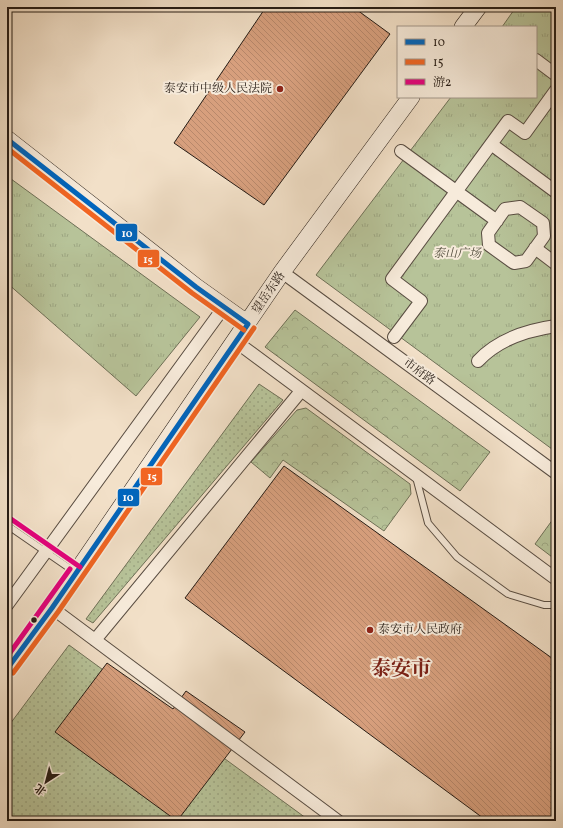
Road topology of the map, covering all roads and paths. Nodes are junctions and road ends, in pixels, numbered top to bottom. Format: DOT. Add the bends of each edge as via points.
graph roads {
  1 [pos="478,7"];
  2 [pos="464,26"];
  3 [pos="537,61"];
  4 [pos="556,75"];
  5 [pos="556,90"];
  6 [pos="410,98"];
  7 [pos="7,139"];
  8 [pos="491,144"];
  9 [pos="401,151"];
  10 [pos="457,192"];
  11 [pos="556,192"];
  12 [pos="497,221"];
  13 [pos="535,248"];
  14 [pos="556,264"];
  15 [pos="282,272"];
  16 [pos="224,307"];
  17 [pos="248,324"];
  18 [pos="556,326"];
  19 [pos="394,337"];
  20 [pos="235,341"];
  21 [pos="478,361"];
  22 [pos="301,391"];
  23 [pos="556,473"];
  24 [pos="415,475"];
  25 [pos="7,525"];
  26 [pos="76,573"];
  27 [pos="556,579"];
  28 [pos="7,605"];
  29 [pos="556,605"];
  30 [pos="52,608"];
  31 [pos="95,640"];
  32 [pos="7,669"];
  33 [pos="338,821"];
  1 -- 2 [label="street"];
  3 -- 4 [label="street"];
  5 -- 8 [label="street" via="525,133 508,121"];
  6 -- 15 [label="street, 望岳东路"];
  7 -- 16 [label="street"];
  8 -- 10 [label="street"];
  8 -- 11 [label="street"];
  9 -- 10 [label="street"];
  10 -- 12 [label="street"];
  10 -- 19 [label="street" via="392,279 421,301"];
  12 -- 13 [label="street" via="506,209 520,207 543,223 544,236"];
  12 -- 13 [label="street" via="488,233 489,245 514,263 526,261"];
  13 -- 14 [label="street"];
  15 -- 17 [label="street, 望岳东路"];
  15 -- 23 [label="street, 市府路"];
  16 -- 17 [label="street"];
  16 -- 28 [label="street"];
  17 -- 20 [label="street, 望岳东路"];
  18 -- 21 [label="street" via="530,330 509,339 485,353"];
  20 -- 22 [label="street"];
  20 -- 26 [label="street, 望岳东路"];
  22 -- 24 [label="street"];
  22 -- 31 [label="street"];
  24 -- 27 [label="street"];
  24 -- 29 [label="lane" via="428,523 457,557 508,594 544,606"];
  25 -- 26 [label="lane"];
  26 -- 30 [label="street, 望岳东路"];
  30 -- 31 [label="street"];
  30 -- 32 [label="street, 望岳东路"];
  31 -- 33 [label="street"];
}
